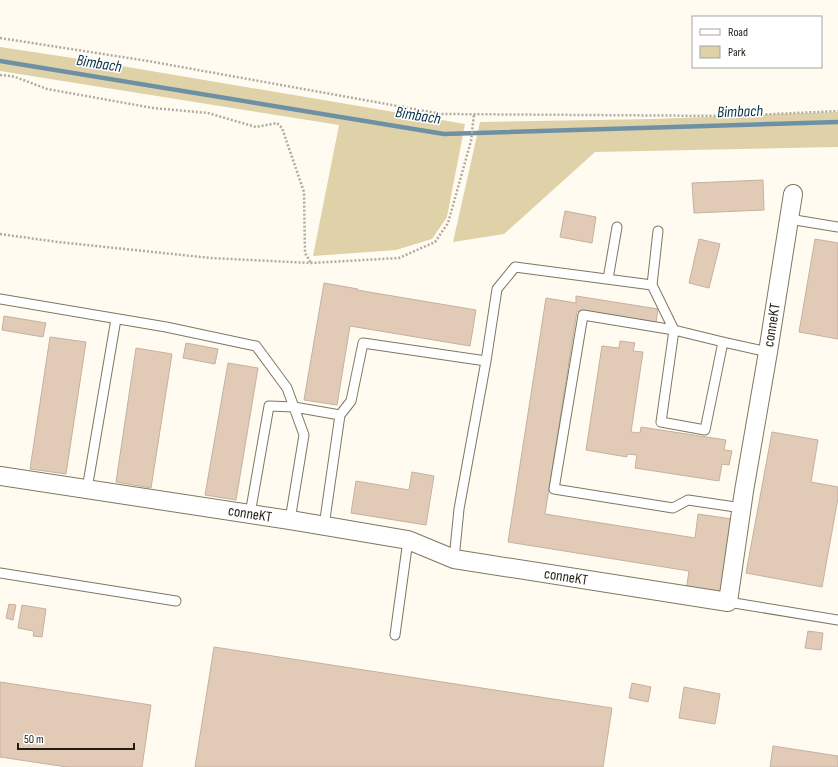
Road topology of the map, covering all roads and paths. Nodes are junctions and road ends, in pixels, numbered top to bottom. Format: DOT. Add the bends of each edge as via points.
graph roads {
  1 [pos="0,38"];
  2 [pos="0,75"];
  3 [pos="838,111"];
  4 [pos="474,114"];
  5 [pos="793,194"];
  6 [pos="789,219"];
  7 [pos="617,227"];
  8 [pos="838,227"];
  9 [pos="658,231"];
  10 [pos="0,234"];
  11 [pos="311,263"];
  12 [pos="608,279"];
  13 [pos="652,285"];
  14 [pos="0,299"];
  15 [pos="116,319"];
  16 [pos="674,330"];
  17 [pos="723,342"];
  18 [pos="768,352"];
  19 [pos="486,361"];
  20 [pos="294,407"];
  21 [pos="340,416"];
  22 [pos="0,476"];
  23 [pos="87,489"];
  24 [pos="742,508"];
  25 [pos="250,514"];
  26 [pos="290,520"];
  27 [pos="324,526"];
  28 [pos="408,540"];
  29 [pos="454,560"];
  30 [pos="0,573"];
  31 [pos="176,601"];
  32 [pos="728,602"];
  33 [pos="838,620"];
  34 [pos="395,635"];
  1 -- 4 [label="path" via="148,61 442,114"];
  2 -- 11 [label="path" via="18,78 46,89 153,108 208,113 256,126 277,123 282,128 304,192 305,253"];
  3 -- 4 [label="path" via="732,116"];
  4 -- 11 [label="path" via="471,141 448,223 435,242 399,258"];
  5 -- 6 [label="street, conneKT"];
  6 -- 8 [label="lane"];
  6 -- 18 [label="street, conneKT"];
  7 -- 12 [label="lane"];
  9 -- 13 [label="lane"];
  10 -- 11 [label="path" via="211,258"];
  12 -- 13 [label="lane"];
  12 -- 19 [label="lane" via="515,267 497,289"];
  13 -- 16 [label="lane"];
  14 -- 15 [label="lane"];
  15 -- 20 [label="lane" via="256,346 287,388"];
  15 -- 23 [label="lane"];
  16 -- 17 [label="lane"];
  16 -- 17 [label="lane" via="661,422 705,430"];
  16 -- 24 [label="lane" via="583,315 554,489 673,508 688,500"];
  17 -- 18 [label="lane"];
  18 -- 24 [label="street, conneKT"];
  19 -- 21 [label="lane" via="363,343 351,401"];
  19 -- 29 [label="lane" via="459,510"];
  20 -- 21 [label="lane"];
  20 -- 25 [label="lane" via="269,406"];
  20 -- 26 [label="lane" via="304,434"];
  21 -- 27 [label="lane"];
  22 -- 23 [label="street, conneKT"];
  23 -- 25 [label="street, conneKT"];
  24 -- 32 [label="street, conneKT"];
  25 -- 26 [label="street, conneKT"];
  26 -- 27 [label="street, conneKT"];
  27 -- 28 [label="street, conneKT"];
  28 -- 29 [label="street, conneKT"];
  28 -- 34 [label="lane"];
  29 -- 32 [label="street, conneKT"];
  30 -- 31 [label="lane"];
  32 -- 33 [label="lane"];
}
